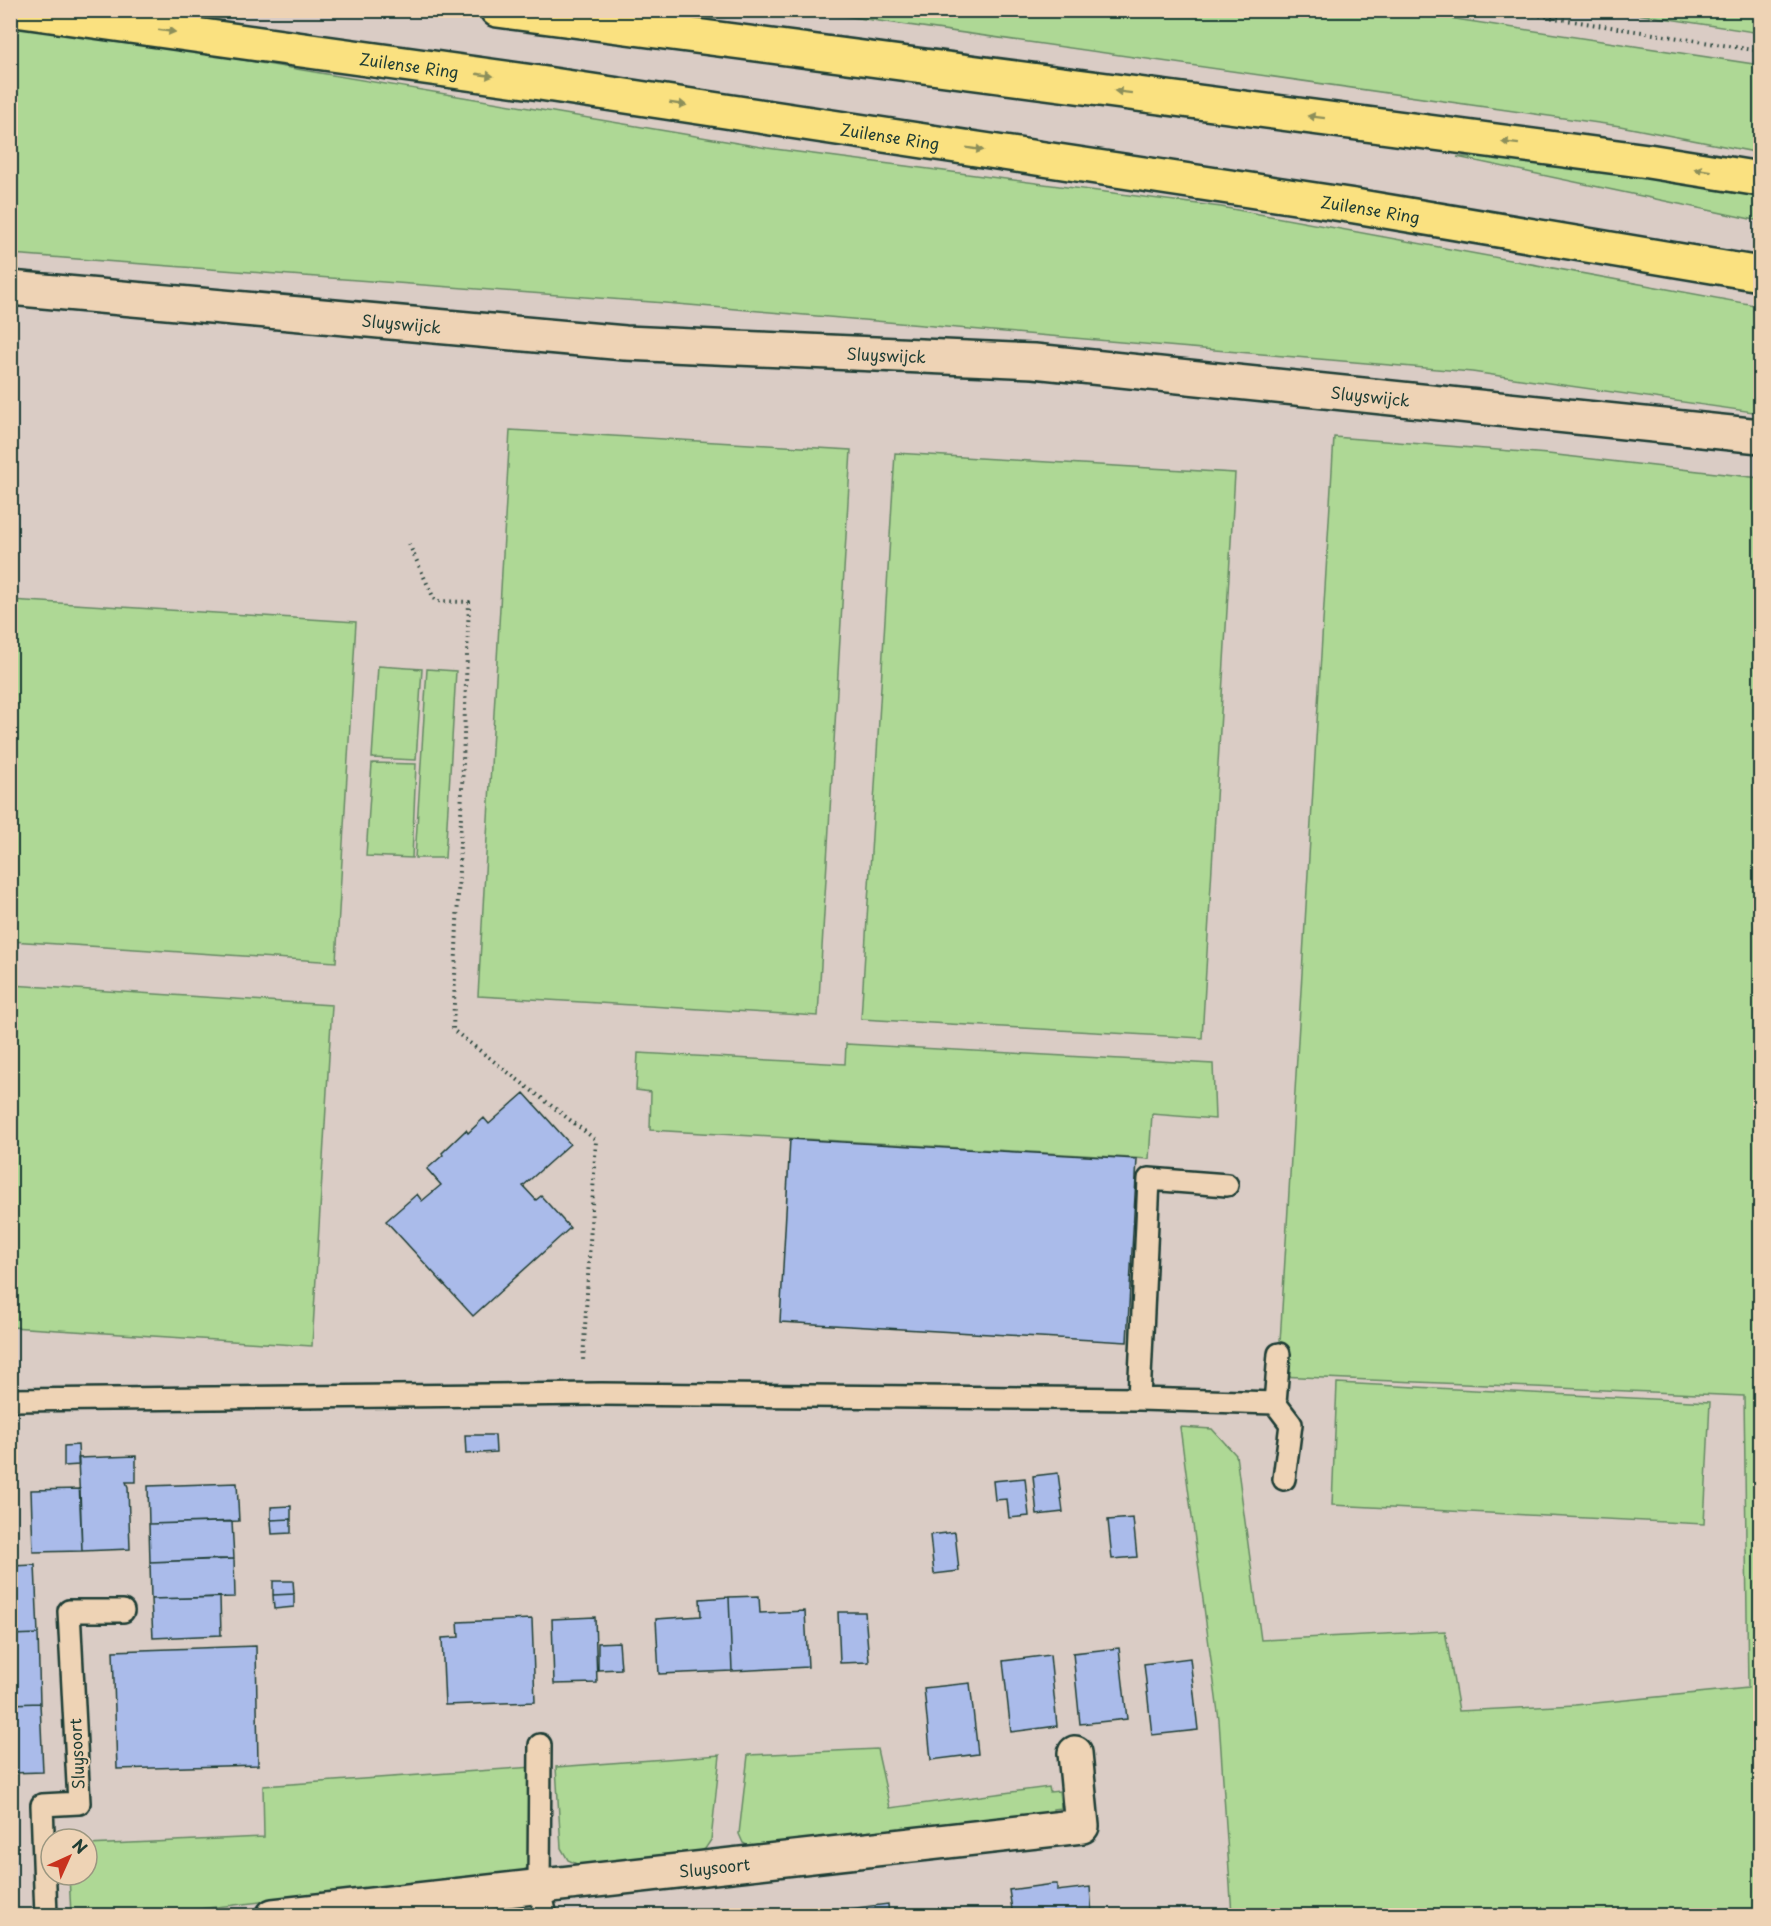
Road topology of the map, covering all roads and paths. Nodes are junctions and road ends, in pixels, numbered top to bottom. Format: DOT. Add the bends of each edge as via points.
graph roads {
  1 [pos="497,10"];
  2 [pos="1504,10"];
  3 [pos="21,11"];
  4 [pos="1761,51"];
  5 [pos="1761,179"];
  6 [pos="1761,274"];
  7 [pos="10,288"];
  8 [pos="1761,436"];
  9 [pos="409,544"];
  10 [pos="1227,1185"];
  11 [pos="1279,1354"];
  12 [pos="581,1394"];
  13 [pos="1139,1399"];
  14 [pos="10,1400"];
  15 [pos="1275,1403"];
  16 [pos="1284,1479"];
  17 [pos="123,1611"];
  18 [pos="540,1745"];
  19 [pos="1075,1753"];
  20 [pos="542,1901"];
  21 [pos="46,1916"];
  22 [pos="273,1916"];
  5 -- 1 [label="main road, one-way" via="1636,159"];
  2 -- 4 [label="path"];
  3 -- 6 [label="main road, Zuilense Ring, one-way" via="532,82 1308,199"];
  7 -- 8 [label="street, Sluyswijck" via="626,343 1034,361"];
  9 -- 12 [label="path" via="435,601 469,602 453,1030 596,1140"];
  10 -- 13 [label="lane" via="1149,1179"];
  11 -- 15 [label="lane"];
  12 -- 13 [label="lane"];
  12 -- 14 [label="lane"];
  13 -- 15 [label="lane"];
  15 -- 16 [label="lane" via="1291,1424"];
  17 -- 21 [label="lane, Sluysoort" via="69,1611 79,1803 42,1805"];
  18 -- 20 [label="lane"];
  19 -- 20 [label="street, Sluysoort" via="1082,1826"];
  20 -- 22 [label="street, Sluysoort"];
}
